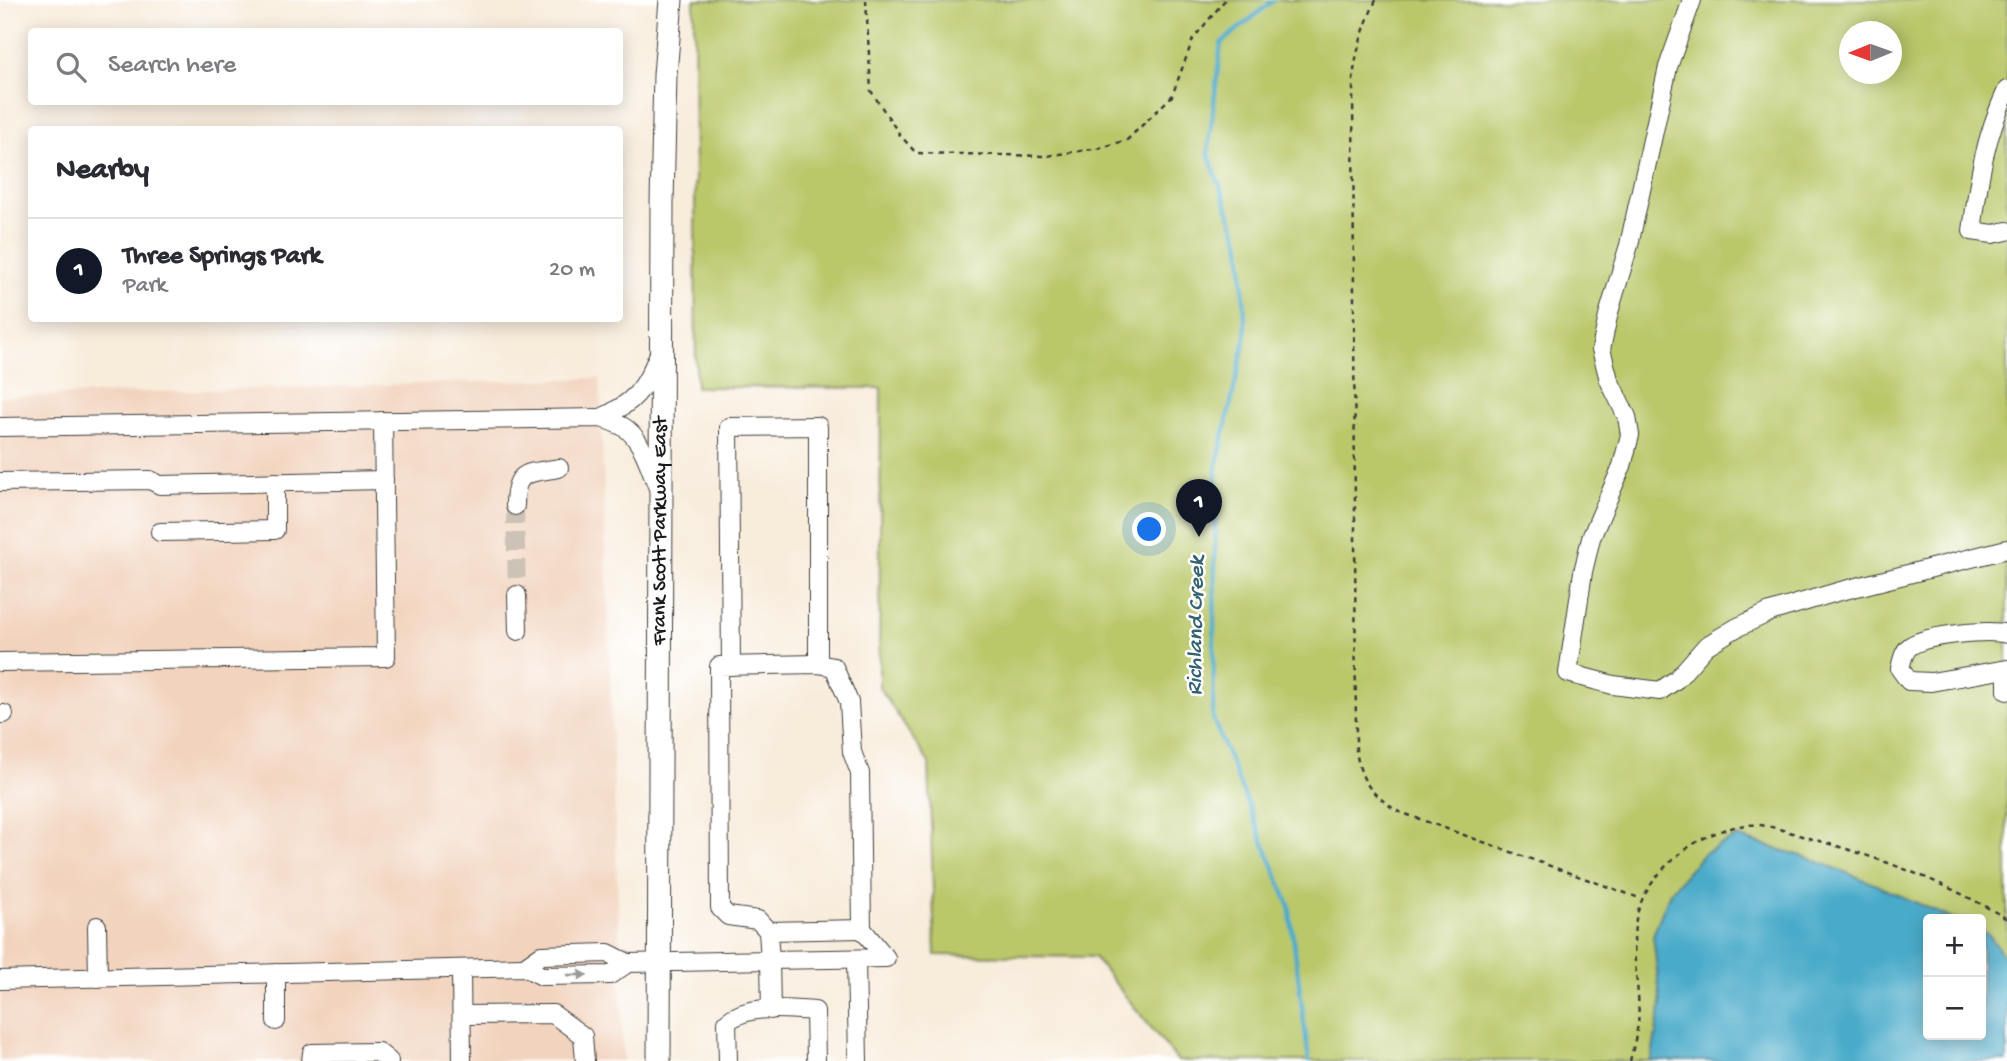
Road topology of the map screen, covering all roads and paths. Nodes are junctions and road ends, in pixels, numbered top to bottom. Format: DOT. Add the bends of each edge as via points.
graph roads {
  1 [pos="671,0"];
  2 [pos="866,0"];
  3 [pos="1225,0"];
  4 [pos="1376,0"];
  5 [pos="1692,0"];
  6 [pos="2007,90"];
  7 [pos="2007,230"];
  8 [pos="662,346"];
  9 [pos="601,418"];
  10 [pos="383,421"];
  11 [pos="0,427"];
  12 [pos="559,468"];
  13 [pos="384,480"];
  14 [pos="0,482"];
  15 [pos="275,482"];
  16 [pos="662,498"];
  17 [pos="515,506"];
  18 [pos="160,532"];
  19 [pos="2007,549"];
  20 [pos="517,595"];
  21 [pos="518,631"];
  22 [pos="2007,634"];
  23 [pos="0,662"];
  24 [pos="818,664"];
  25 [pos="731,666"];
  26 [pos="2007,669"];
  27 [pos="2007,675"];
  28 [pos="2007,691"];
  29 [pos="1642,899"];
  30 [pos="2007,919"];
  31 [pos="97,926"];
  32 [pos="862,929"];
  33 [pos="768,931"];
  34 [pos="856,959"];
  35 [pos="770,960"];
  36 [pos="659,963"];
  37 [pos="461,969"];
  38 [pos="276,973"];
  39 [pos="98,978"];
  40 [pos="0,980"];
  41 [pos="771,1010"];
  42 [pos="462,1015"];
  43 [pos="276,1021"];
  44 [pos="312,1061"];
  45 [pos="389,1061"];
  46 [pos="462,1061"];
  47 [pos="585,1061"];
  48 [pos="659,1061"];
  49 [pos="728,1061"];
  50 [pos="816,1061"];
  51 [pos="858,1061"];
  52 [pos="1630,1061"];
  1 -- 8 [label="main road, Frank Scott Parkway East" via="665,88"];
  2 -- 3 [label="path" via="872,91 916,153 1046,156 1127,140 1172,96 1193,39"];
  4 -- 29 [label="path" via="1362,32 1353,79 1359,768 1366,785 1397,811"];
  5 -- 19 [label="lane" via="1668,67 1601,349 1609,380 1628,417 1630,435 1591,538 1568,673 1660,691 1706,646 1770,612"];
  6 -- 7 [label="lane" via="1982,155 1972,231 1993,234"];
  8 -- 9 [label="lane" via="648,382 622,408"];
  8 -- 16 [label="main road, Frank Scott Parkway East"];
  9 -- 10 [label="lane"];
  9 -- 16 [label="lane" via="624,427 634,438"];
  10 -- 11 [label="lane"];
  10 -- 13 [label="lane"];
  12 -- 17 [label="lane" via="524,474 518,480"];
  13 -- 15 [label="lane"];
  13 -- 23 [label="lane" via="386,657"];
  14 -- 15 [label="lane"];
  15 -- 18 [label="lane" via="275,530"];
  16 -- 36 [label="main road, Frank Scott Parkway East"];
  20 -- 21 [label="lane"];
  22 -- 26 [label="lane" via="1967,632 1912,645 1900,669 1909,681 1931,681"];
  24 -- 25 [label="lane"];
  24 -- 25 [label="lane" via="818,426 729,427"];
  24 -- 32 [label="lane" via="834,667 849,702 852,752 860,773"];
  25 -- 33 [label="lane" via="719,666 720,908 728,916 758,920"];
  27 -- 28 [label="lane"];
  29 -- 30 [label="path" via="1672,860 1695,842 1750,825 1887,862 1978,901"];
  29 -- 52 [label="path" via="1635,935 1638,1024"];
  31 -- 39 [label="lane"];
  32 -- 33 [label="lane"];
  32 -- 34 [label="lane" via="886,958"];
  33 -- 35 [label="lane"];
  34 -- 35 [label="lane"];
  34 -- 51 [label="lane"];
  35 -- 36 [label="lane"];
  35 -- 41 [label="lane"];
  36 -- 37 [label="lane" via="628,963 608,954 541,956 524,967"];
  36 -- 48 [label="main road, Frank Scott Parkway East"];
  37 -- 38 [label="lane"];
  37 -- 42 [label="lane"];
  38 -- 39 [label="lane"];
  38 -- 43 [label="lane"];
  39 -- 40 [label="lane"];
  41 -- 49 [label="lane" via="738,1013 727,1022"];
  41 -- 50 [label="lane" via="815,1011"];
  42 -- 46 [label="lane"];
  42 -- 47 [label="lane" via="553,1014 583,1036"];
  44 -- 45 [label="lane" via="312,1053 379,1052"];
}
